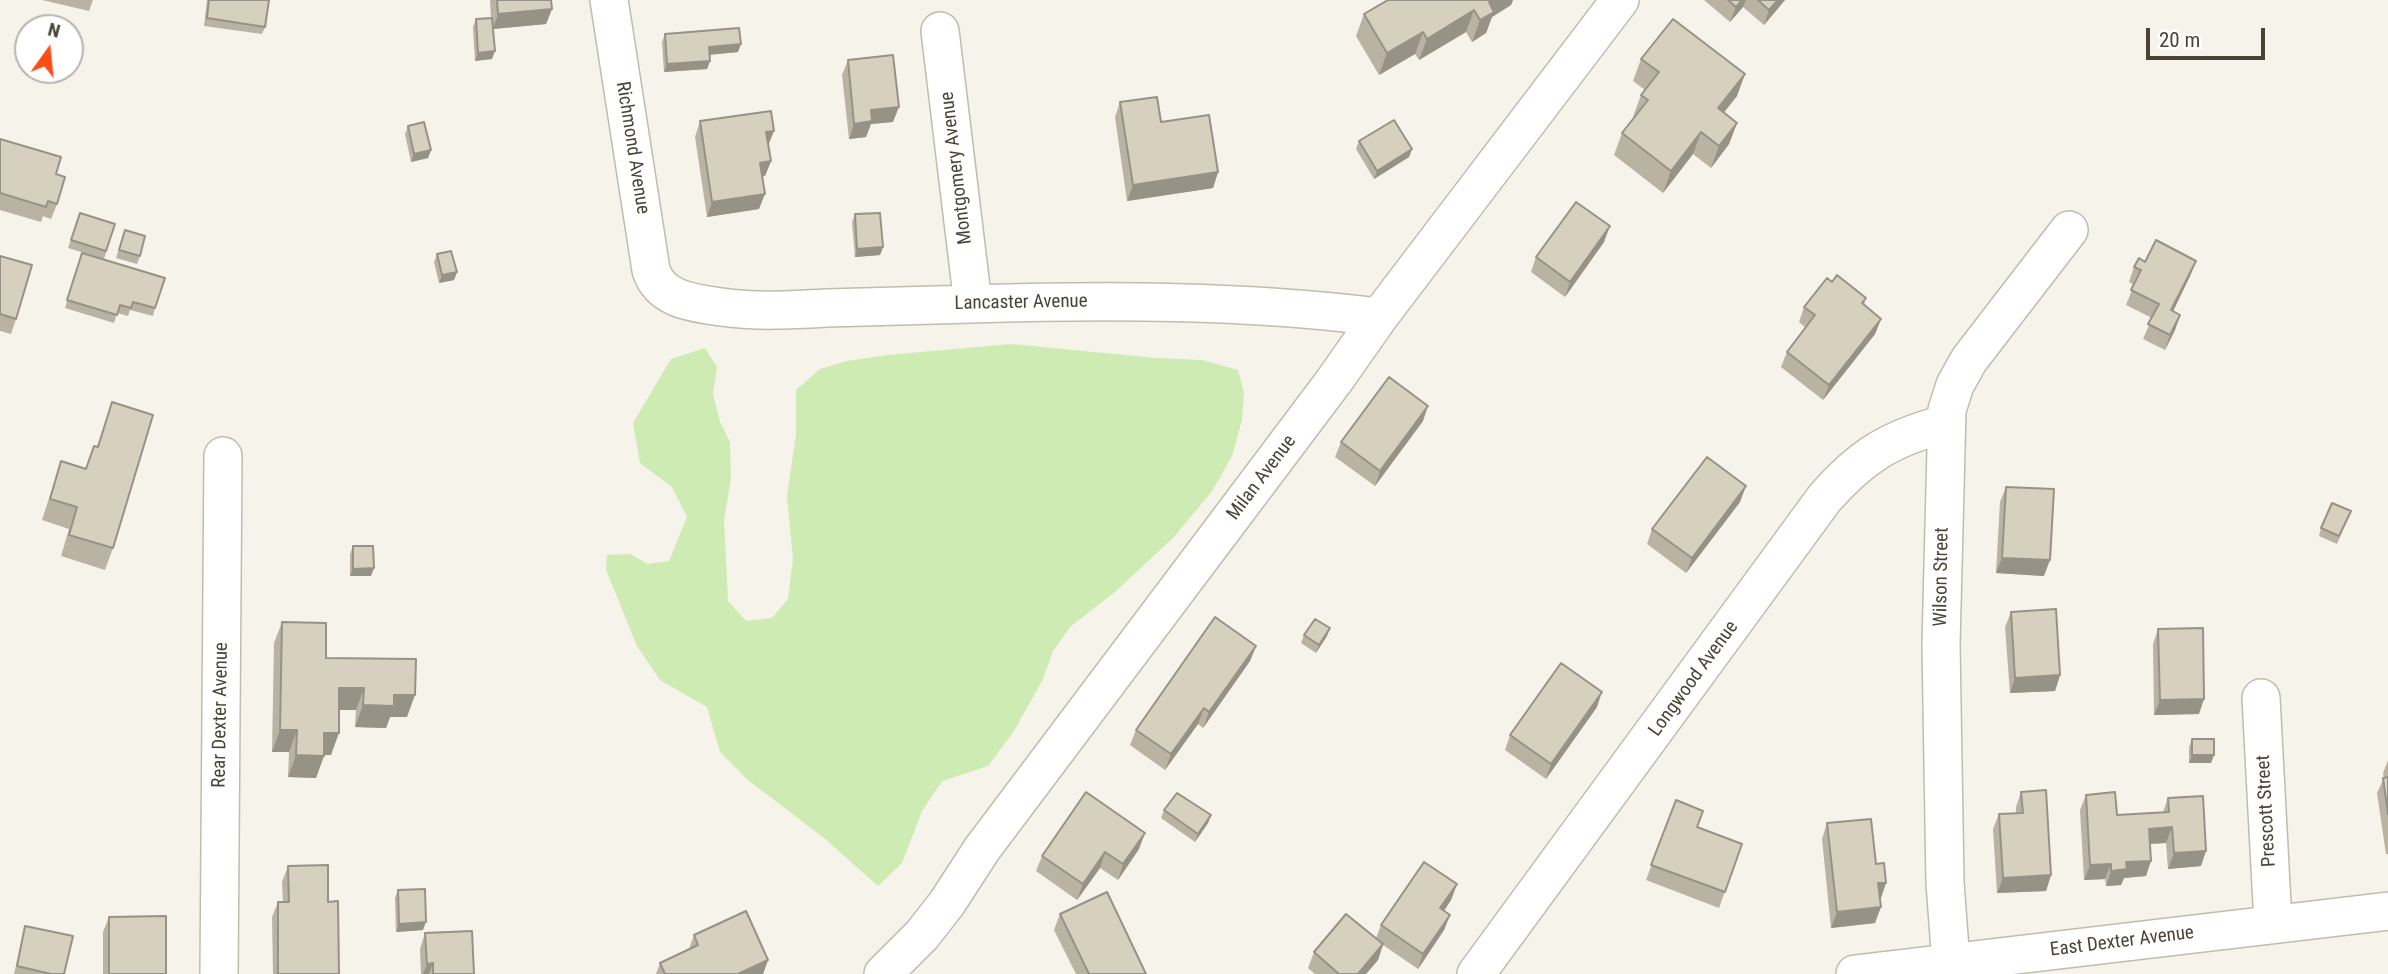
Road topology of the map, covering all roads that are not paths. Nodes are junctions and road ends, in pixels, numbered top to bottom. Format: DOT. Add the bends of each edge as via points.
graph roads {
  1 [pos="609,0"];
  2 [pos="1616,3"];
  3 [pos="940,32"];
  4 [pos="2068,230"];
  5 [pos="665,292"];
  6 [pos="973,304"];
  7 [pos="1379,317"];
  8 [pos="1945,424"];
  9 [pos="223,456"];
  10 [pos="2261,698"];
  11 [pos="2388,911"];
  12 [pos="2273,923"];
  13 [pos="1951,963"];
  14 [pos="892,964"];
  15 [pos="1879,973"];
  16 [pos="219,974"];
  17 [pos="1476,974"];
  1 -- 5 [label="street, Richmond Avenue" via="650,271"];
  2 -- 7 [label="street, Milan Avenue"];
  3 -- 6 [label="street, Montgomery Avenue"];
  4 -- 8 [label="street, Wilson Street" via="1969,360 1955,385"];
  5 -- 6 [label="street, Lancaster Avenue" via="743,310"];
  6 -- 7 [label="street, Lancaster Avenue" via="1154,302"];
  7 -- 14 [label="street, Milan Avenue" via="982,849 947,903"];
  8 -- 13 [label="street, Wilson Street" via="1941,644 1945,884"];
  8 -- 17 [label="street, Longwood Avenue" via="1901,437 1865,459 1824,499"];
  9 -- 16 [label="street, Rear Dexter Avenue"];
  10 -- 12 [label="street, Prescott Street"];
  11 -- 12 [label="street, East Dexter Avenue"];
  12 -- 13 [label="street, East Dexter Avenue"];
  13 -- 15 [label="street, East Dexter Avenue"];
}
